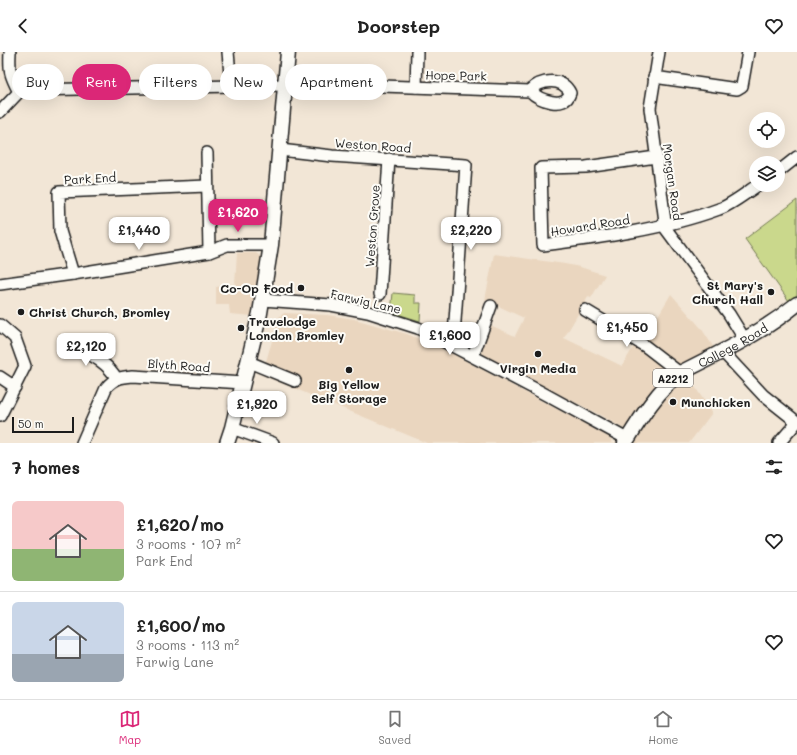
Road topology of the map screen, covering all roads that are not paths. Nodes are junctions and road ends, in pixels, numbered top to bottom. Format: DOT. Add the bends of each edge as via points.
graph roads {
  1 [pos="10,52"];
  2 [pos="228,52"];
  3 [pos="288,52"];
  4 [pos="417,52"];
  5 [pos="659,52"];
  6 [pos="748,52"];
  7 [pos="229,64"];
  8 [pos="287,64"];
  9 [pos="6,77"];
  10 [pos="654,77"];
  11 [pos="220,86"];
  12 [pos="387,86"];
  13 [pos="416,87"];
  14 [pos="64,89"];
  15 [pos="530,91"];
  16 [pos="285,92"];
  17 [pos="12,99"];
  18 [pos="0,112"];
  19 [pos="280,150"];
  20 [pos="207,153"];
  21 [pos="656,157"];
  22 [pos="797,157"];
  23 [pos="389,159"];
  24 [pos="785,166"];
  25 [pos="206,186"];
  26 [pos="749,191"];
  27 [pos="666,225"];
  28 [pos="272,245"];
  29 [pos="209,252"];
  30 [pos="73,274"];
  31 [pos="0,284"];
  32 [pos="380,294"];
  33 [pos="263,300"];
  34 [pos="797,304"];
  35 [pos="491,306"];
  36 [pos="585,310"];
  37 [pos="0,325"];
  38 [pos="457,331"];
  39 [pos="745,340"];
  40 [pos="69,343"];
  41 [pos="723,352"];
  42 [pos="473,356"];
  43 [pos="249,362"];
  44 [pos="680,373"];
  45 [pos="0,378"];
  46 [pos="116,378"];
  47 [pos="295,380"];
  48 [pos="243,383"];
  49 [pos="15,387"];
  50 [pos="0,416"];
  51 [pos="797,422"];
  52 [pos="232,428"];
  53 [pos="626,441"];
  54 [pos="82,443"];
  55 [pos="227,443"];
  56 [pos="273,443"];
  57 [pos="779,443"];
  1 -- 9 [label="street"];
  2 -- 7 [label="street"];
  3 -- 8 [label="main road"];
  4 -- 13 [label="street"];
  5 -- 10 [label="street, Morgan Road"];
  6 -- 10 [label="street" via="742,86 737,89"];
  10 -- 21 [label="street, Morgan Road" via="650,108"];
  11 -- 14 [label="street, Hope Park"];
  12 -- 13 [label="street, Hope Park"];
  13 -- 15 [label="street, Hope Park"];
  16 -- 19 [label="main road"];
  17 -- 18 [label="street"];
  19 -- 23 [label="street, Weston Road"];
  19 -- 28 [label="main road"];
  20 -- 25 [label="street"];
  21 -- 27 [label="street, Morgan Road"];
  21 -- 27 [label="street, Howard Road" via="586,167 541,168 543,245"];
  22 -- 24 [label="street"];
  23 -- 32 [label="street, Weston Grove"];
  23 -- 38 [label="street, Weston Road" via="466,165"];
  25 -- 29 [label="street"];
  25 -- 30 [label="street, Park End" via="58,192 60,231"];
  26 -- 27 [label="street" via="721,209"];
  27 -- 39 [label="street, Morgan Road"];
  28 -- 29 [label="street" via="227,245"];
  28 -- 33 [label="main road"];
  29 -- 30 [label="street"];
  30 -- 31 [label="street"];
  33 -- 42 [label="street, Farwig Lane" via="331,305 368,312 418,328"];
  33 -- 43 [label="main road"];
  34 -- 39 [label="main road, College Road / A2212"];
  35 -- 42 [label="street"];
  36 -- 44 [label="street" via="645,346"];
  37 -- 49 [label="street" via="15,338 25,366"];
  39 -- 41 [label="main road, College Road / A2212"];
  40 -- 46 [label="street" via="104,364"];
  41 -- 44 [label="main road, College Road / A2212"];
  41 -- 51 [label="street" via="763,396"];
  42 -- 53 [label="street, Farwig Lane"];
  43 -- 47 [label="street"];
  43 -- 48 [label="main road"];
  44 -- 53 [label="main road, College Road / A2212" via="661,390"];
  45 -- 49 [label="street"];
  46 -- 48 [label="street, Blyth Road" via="133,376"];
  46 -- 54 [label="street" via="106,388"];
  48 -- 52 [label="main road"];
  49 -- 50 [label="street"];
  51 -- 57 [label="street"];
  52 -- 55 [label="main road"];
  52 -- 56 [label="street"];
}
